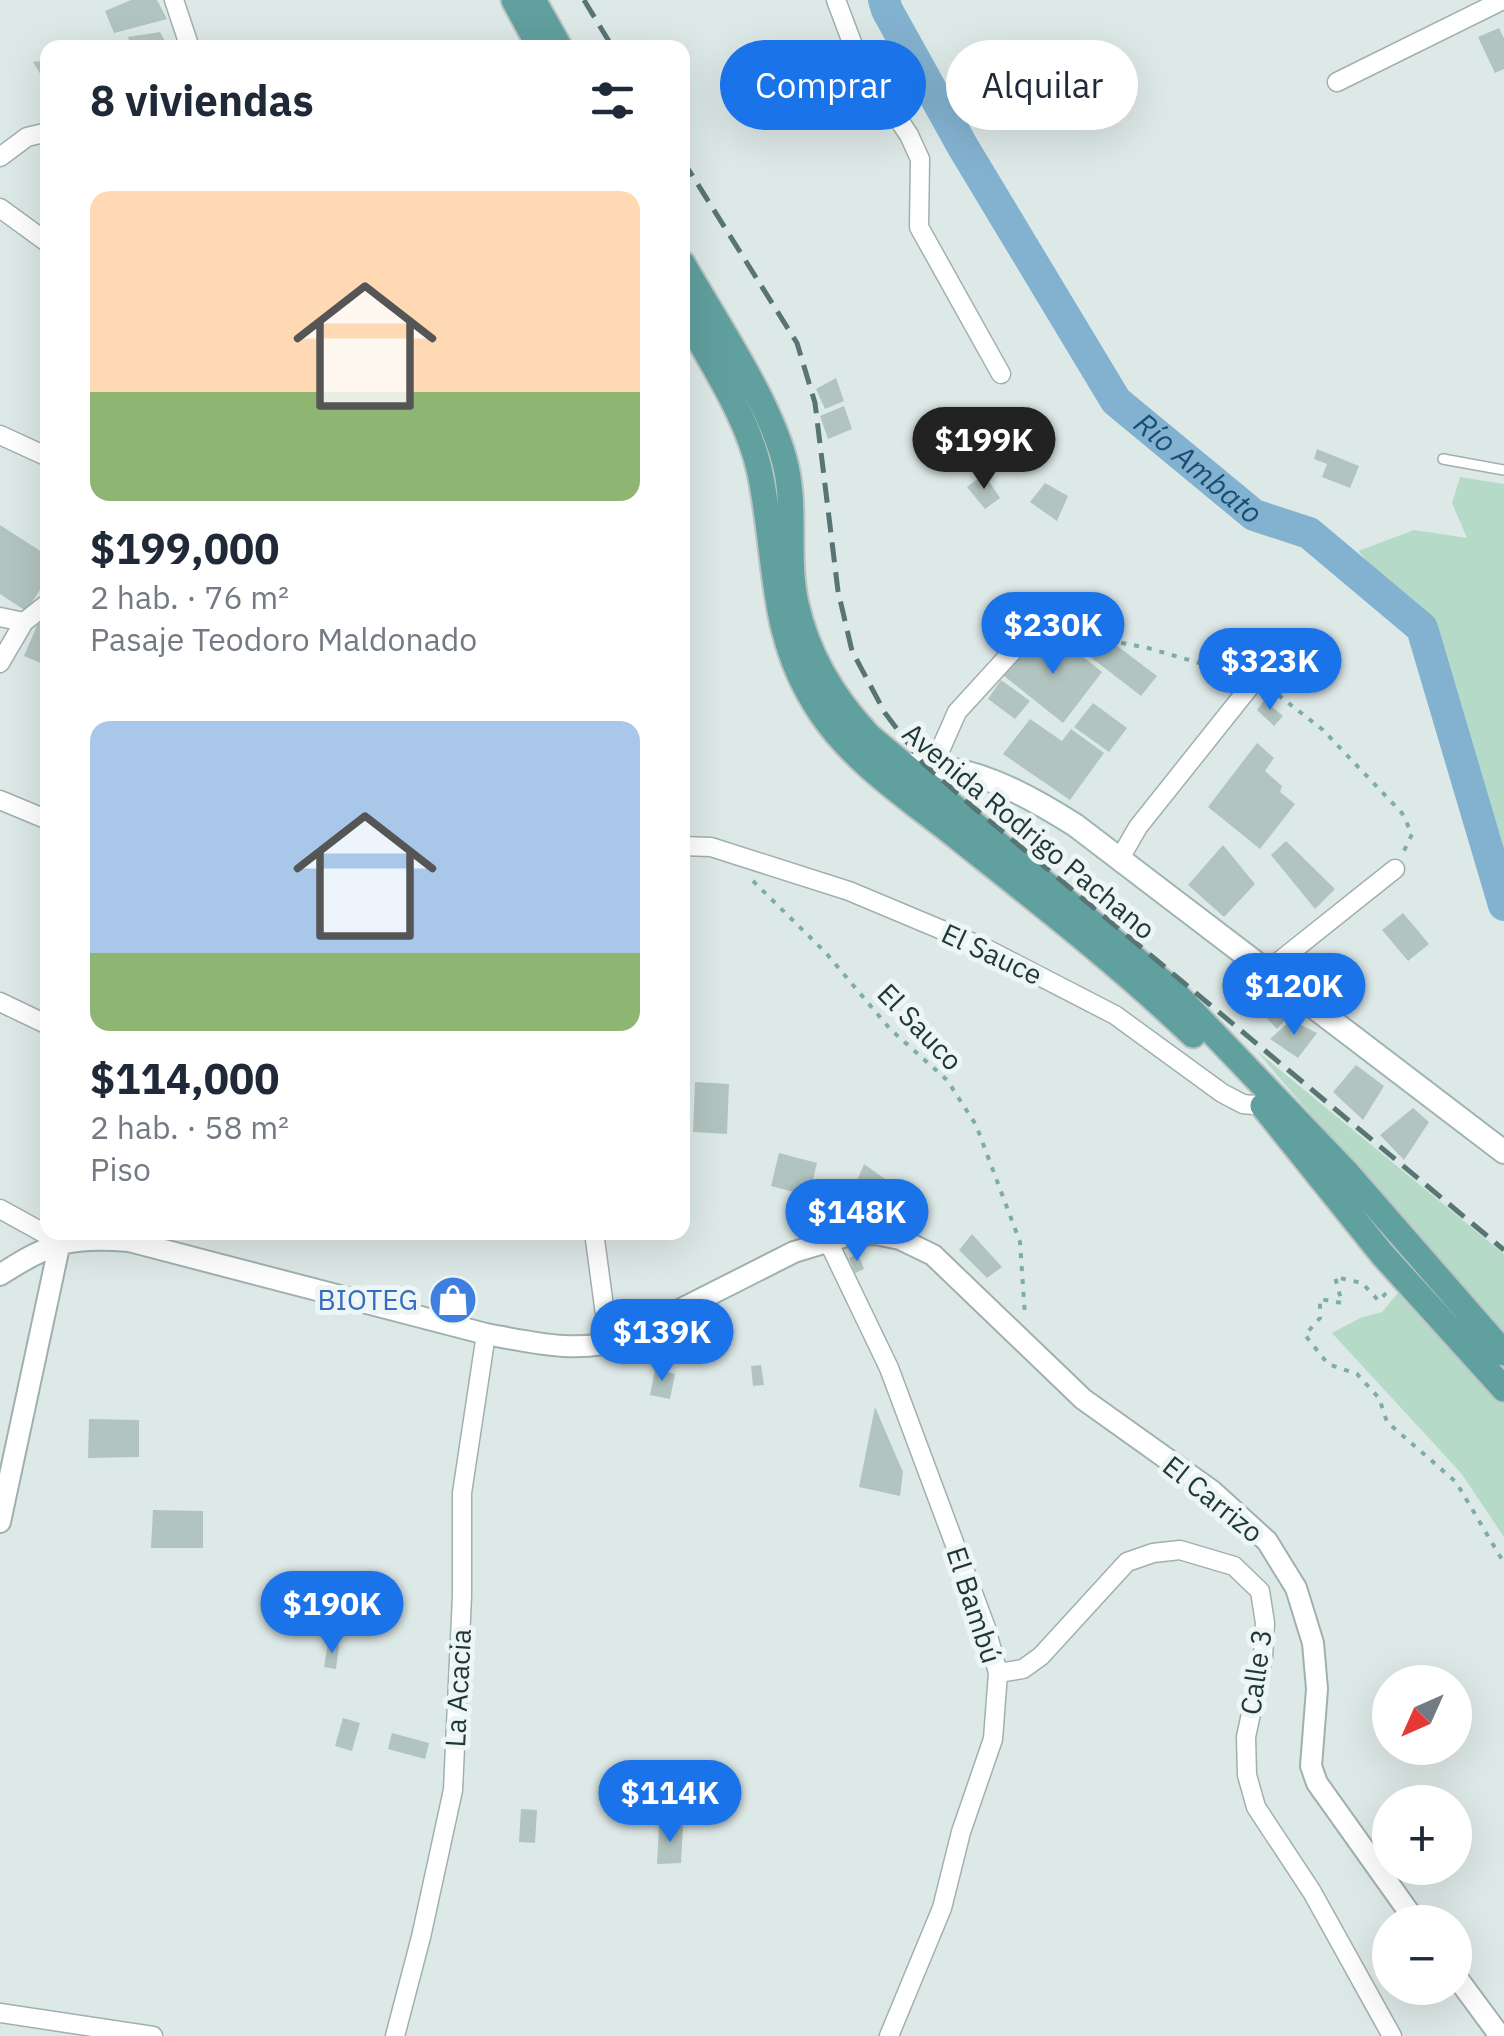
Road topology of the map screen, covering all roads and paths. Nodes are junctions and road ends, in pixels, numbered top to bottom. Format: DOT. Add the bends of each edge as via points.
graph roads {
  1 [pos="174,0"];
  2 [pos="514,0"];
  3 [pos="533,0"];
  4 [pos="836,0"];
  5 [pos="1503,0"];
  6 [pos="187,40"];
  7 [pos="536,40"];
  8 [pos="556,40"];
  9 [pos="1337,82"];
  10 [pos="40,134"];
  11 [pos="0,157"];
  12 [pos="0,208"];
  13 [pos="40,237"];
  14 [pos="690,277"];
  15 [pos="690,325"];
  16 [pos="1001,374"];
  17 [pos="0,435"];
  18 [pos="40,453"];
  19 [pos="1443,459"];
  20 [pos="1504,470"];
  21 [pos="40,609"];
  22 [pos="0,618"];
  23 [pos="24,622"];
  24 [pos="1020,643"];
  25 [pos="0,663"];
  26 [pos="1256,679"];
  27 [pos="934,764"];
  28 [pos="897,775"];
  29 [pos="0,800"];
  30 [pos="40,817"];
  31 [pos="690,846"];
  32 [pos="1118,860"];
  33 [pos="1395,869"];
  34 [pos="745,873"];
  35 [pos="1267,971"];
  36 [pos="0,1002"];
  37 [pos="40,1021"];
  38 [pos="1271,1102"];
  39 [pos="1504,1152"];
  40 [pos="0,1209"];
  41 [pos="40,1231"];
  42 [pos="56,1240"];
  43 [pos="71,1240"];
  44 [pos="124,1240"];
  45 [pos="595,1240"];
  46 [pos="828,1241"];
  47 [pos="60,1242"];
  48 [pos="0,1275"];
  49 [pos="1402,1275"];
  50 [pos="486,1334"];
  51 [pos="610,1344"];
  52 [pos="1026,1344"];
  53 [pos="1504,1353"];
  54 [pos="1504,1390"];
  55 [pos="0,1522"];
  56 [pos="1504,1564"];
  57 [pos="998,1673"];
  58 [pos="1404,1905"];
  59 [pos="1472,1998"];
  60 [pos="0,2012"];
  61 [pos="153,2036"];
  62 [pos="395,2036"];
  63 [pos="889,2036"];
  64 [pos="1392,2036"];
  65 [pos="1500,2036"];
  1 -- 6 [label="street"];
  2 -- 7 [label="main road"];
  3 -- 8 [label="main road"];
  4 -- 16 [label="street" via="859,61 920,159 919,228"];
  5 -- 9 [label="street"];
  10 -- 11 [label="street"];
  12 -- 13 [label="street"];
  14 -- 28 [label="main road, Avenida Rodrigo Pachano" via="772,424 786,469 796,603 810,648 845,710"];
  15 -- 28 [label="main road, Avenida Rodrigo Pachano" via="752,442 776,602 797,668 842,740"];
  17 -- 18 [label="street"];
  19 -- 20 [label="lane"];
  21 -- 23 [label="street"];
  22 -- 23 [label="street"];
  23 -- 25 [label="street"];
  24 -- 27 [label="street" via="958,712"];
  26 -- 32 [label="street"];
  27 -- 28 [label="main road"];
  27 -- 32 [label="main road" via="1016,790"];
  28 -- 38 [label="main road, Avenida Rodrigo Pachano"];
  29 -- 30 [label="street"];
  31 -- 38 [label="street, El Sauce" via="711,846 830,885 985,948 1115,1015 1244,1104"];
  32 -- 35 [label="main road"];
  33 -- 35 [label="street"];
  34 -- 52 [label="path, El Sauco" via="801,926 890,1030 947,1080 976,1125 1020,1242"];
  35 -- 39 [label="main road"];
  36 -- 37 [label="street"];
  38 -- 49 [label="main road, Avenida Rodrigo Pachano"];
  38 -- 53 [label="main road, Avenida Rodrigo Pachano"];
  40 -- 41 [label="street"];
  42 -- 47 [label="street"];
  43 -- 47 [label="street"];
  44 -- 50 [label="street"];
  45 -- 51 [label="street"];
  46 -- 51 [label="street, El Carrizo"];
  46 -- 52 [label="street, El Carrizo" via="876,1234 933,1254"];
  46 -- 57 [label="street, El Bambú" via="889,1368"];
  47 -- 48 [label="street"];
  47 -- 55 [label="street"];
  49 -- 54 [label="main road, Avenida Rodrigo Pachano"];
  49 -- 56 [label="path" via="1379,1301 1362,1283 1335,1277 1342,1303 1320,1299 1320,1318 1305,1335 1328,1364 1357,1374 1379,1398 1387,1422 1456,1482"];
  50 -- 51 [label="street" via="538,1344"];
  50 -- 62 [label="street, La Acacia" via="462,1493 453,1790"];
  52 -- 58 [label="street, El Carrizo" via="1082,1399 1212,1491 1267,1541 1296,1588 1313,1643 1316,1783"];
  57 -- 63 [label="street, El Bambú" via="993,1739 942,1908"];
  57 -- 64 [label="street, Calle 3" via="1040,1656 1127,1562 1180,1550 1234,1566 1260,1591 1265,1623 1246,1737 1256,1808 1312,1892"];
  59 -- 65 [label="street"];
  60 -- 61 [label="street"];
}
